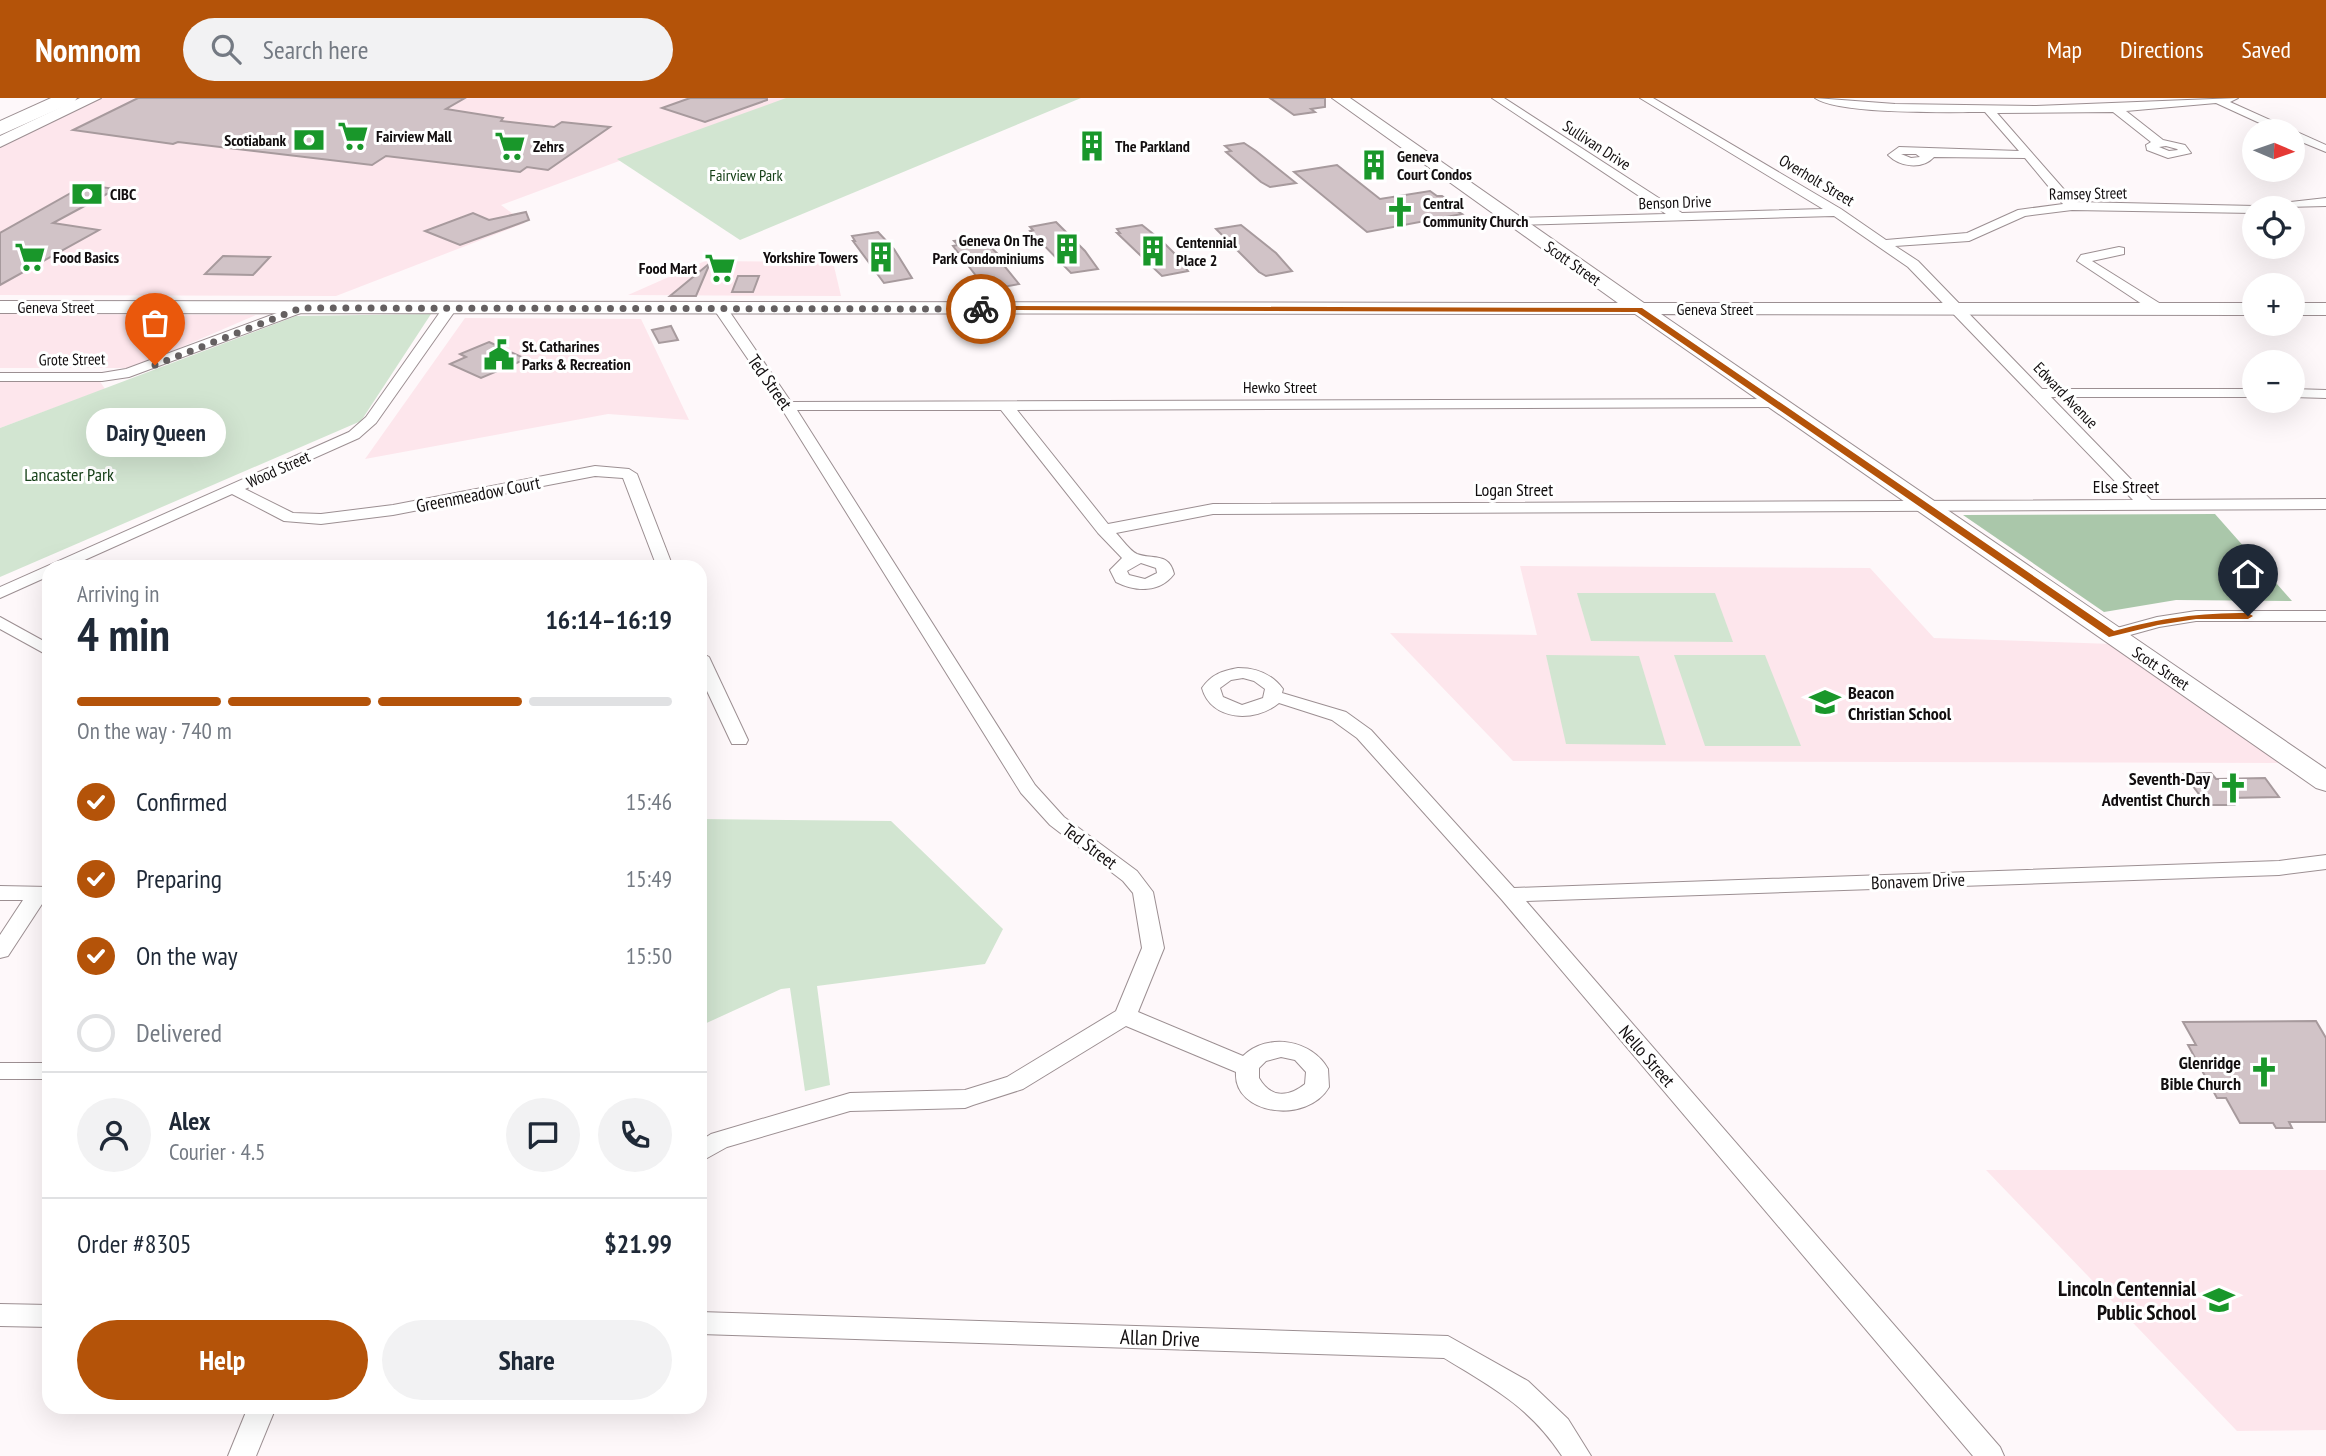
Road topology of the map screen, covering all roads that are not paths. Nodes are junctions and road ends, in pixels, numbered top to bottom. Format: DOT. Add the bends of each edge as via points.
graph roads {
  1 [pos="27,98"];
  2 [pos="67,98"];
  3 [pos="93,98"];
  4 [pos="1340,98"];
  5 [pos="1497,98"];
  6 [pos="1645,98"];
  7 [pos="1820,98"];
  8 [pos="2029,98"];
  9 [pos="2233,98"];
  10 [pos="2217,100"];
  11 [pos="1988,109"];
  12 [pos="2042,109"];
  13 [pos="2117,109"];
  14 [pos="0,111"];
  15 [pos="2259,119"];
  16 [pos="0,129"];
  17 [pos="2305,140"];
  18 [pos="0,142"];
  19 [pos="2161,143"];
  20 [pos="2326,149"];
  21 [pos="1924,153"];
  22 [pos="2029,155"];
  23 [pos="2326,202"];
  24 [pos="2305,204"];
  25 [pos="2072,206"];
  26 [pos="2242,209"];
  27 [pos="1837,212"];
  28 [pos="1681,218"];
  29 [pos="1515,222"];
  30 [pos="1887,243"];
  31 [pos="2119,251"];
  32 [pos="0,307"];
  33 [pos="301,308"];
  34 [pos="450,308"];
  35 [pos="720,308"];
  36 [pos="1959,309"];
  37 [pos="2158,309"];
  38 [pos="2242,309"];
  39 [pos="2305,309"];
  40 [pos="2326,309"];
  41 [pos="1639,310"];
  42 [pos="0,376"];
  43 [pos="2040,393"];
  44 [pos="2242,393"];
  45 [pos="2305,393"];
  46 [pos="2326,394"];
  47 [pos="1774,403"];
  48 [pos="787,406"];
  49 [pos="1006,406"];
  50 [pos="234,489"];
  51 [pos="2326,504"];
  52 [pos="2147,505"];
  53 [pos="1926,507"];
  54 [pos="1104,530"];
  55 [pos="1133,559"];
  56 [pos="71,560"];
  57 [pos="662,560"];
  58 [pos="42,573"];
  59 [pos="0,593"];
  60 [pos="2326,616"];
  61 [pos="0,622"];
  62 [pos="2112,635"];
  63 [pos="42,647"];
  64 [pos="707,672"];
  65 [pos="1274,696"];
  66 [pos="739,740"];
  67 [pos="2326,782"];
  68 [pos="2326,863"];
  69 [pos="0,893"];
  70 [pos="42,894"];
  71 [pos="1509,895"];
  72 [pos="42,897"];
  73 [pos="0,951"];
  74 [pos="1125,1016"];
  75 [pos="1247,1067"];
  76 [pos="0,1071"];
  77 [pos="42,1071"];
  78 [pos="707,1148"];
  79 [pos="0,1315"];
  80 [pos="42,1316"];
  81 [pos="707,1323"];
  82 [pos="259,1414"];
  83 [pos="242,1456"];
  84 [pos="1577,1456"];
  85 [pos="1990,1456"];
  1 -- 14 [label="highway"];
  2 -- 16 [label="highway"];
  3 -- 18 [label="main road"];
  4 -- 29 [label="main road, Scott Street"];
  5 -- 28 [label="street, Sullivan Drive"];
  6 -- 27 [label="street, Overholt Street"];
  7 -- 11 [label="street" via="1854,105"];
  8 -- 12 [label="street"];
  9 -- 10 [label="street"];
  10 -- 13 [label="street"];
  10 -- 15 [label="street"];
  11 -- 12 [label="street"];
  11 -- 22 [label="street"];
  12 -- 13 [label="street"];
  13 -- 19 [label="street"];
  17 -- 20 [label="street"];
  21 -- 22 [label="street"];
  22 -- 25 [label="street"];
  23 -- 24 [label="street"];
  25 -- 26 [label="street, Ramsey Street"];
  25 -- 30 [label="street, Ramsey Street" via="2021,213 1969,237"];
  27 -- 28 [label="street, Benson Drive"];
  27 -- 30 [label="street, Overholt Street"];
  28 -- 29 [label="street, Benson Drive"];
  29 -- 41 [label="main road, Scott Street"];
  30 -- 36 [label="street, Overholt Street"];
  31 -- 37 [label="street" via="2083,261"];
  32 -- 33 [label="main road, Geneva Street"];
  33 -- 34 [label="main road, Geneva Street"];
  33 -- 42 [label="street, Grote Street" via="129,373"];
  34 -- 35 [label="main road, Geneva Street"];
  34 -- 50 [label="street, Wood Street" via="370,420 354,435"];
  35 -- 41 [label="main road, Geneva Street"];
  35 -- 48 [label="street, Ted Street"];
  36 -- 37 [label="main road, Geneva Street"];
  36 -- 41 [label="main road, Geneva Street"];
  36 -- 43 [label="street, Edward Avenue"];
  37 -- 38 [label="main road, Geneva Street"];
  39 -- 40 [label="main road"];
  41 -- 47 [label="main road, Scott Street"];
  43 -- 44 [label="street"];
  43 -- 52 [label="street, Edward Avenue"];
  45 -- 46 [label="street"];
  47 -- 49 [label="street, Hewko Street"];
  47 -- 53 [label="main road, Scott Street"];
  48 -- 49 [label="street, Hewko Street"];
  48 -- 74 [label="street, Ted Street" via="1028,789 1057,821 1143,891 1153,948"];
  49 -- 54 [label="street"];
  50 -- 56 [label="street, Wood Street"];
  50 -- 57 [label="street, Greenmeadow Court" via="289,518 321,519 393,510 596,471 624,471"];
  51 -- 52 [label="street, Else Street"];
  52 -- 53 [label="street, Else Street"];
  53 -- 54 [label="street, Logan Street" via="1213,509"];
  53 -- 62 [label="main road, Scott Street"];
  54 -- 55 [label="street"];
  58 -- 59 [label="street"];
  60 -- 62 [label="street" via="2196,616"];
  61 -- 63 [label="street"];
  62 -- 67 [label="main road, Scott Street"];
  64 -- 66 [label="street"];
  65 -- 71 [label="street, Nello Street" via="1339,716 1364,734"];
  68 -- 71 [label="street, Bonavem Drive"];
  69 -- 70 [label="street"];
  71 -- 85 [label="street, Nello Street"];
  72 -- 73 [label="street"];
  74 -- 75 [label="street"];
  74 -- 78 [label="street" via="1015,1083 990,1091 965,1098 850,1102 719,1140"];
  76 -- 77 [label="street"];
  79 -- 80 [label="street"];
  81 -- 84 [label="street, Allan Drive" via="1448,1347 1519,1389 1558,1427"];
  82 -- 83 [label="street"];
}
